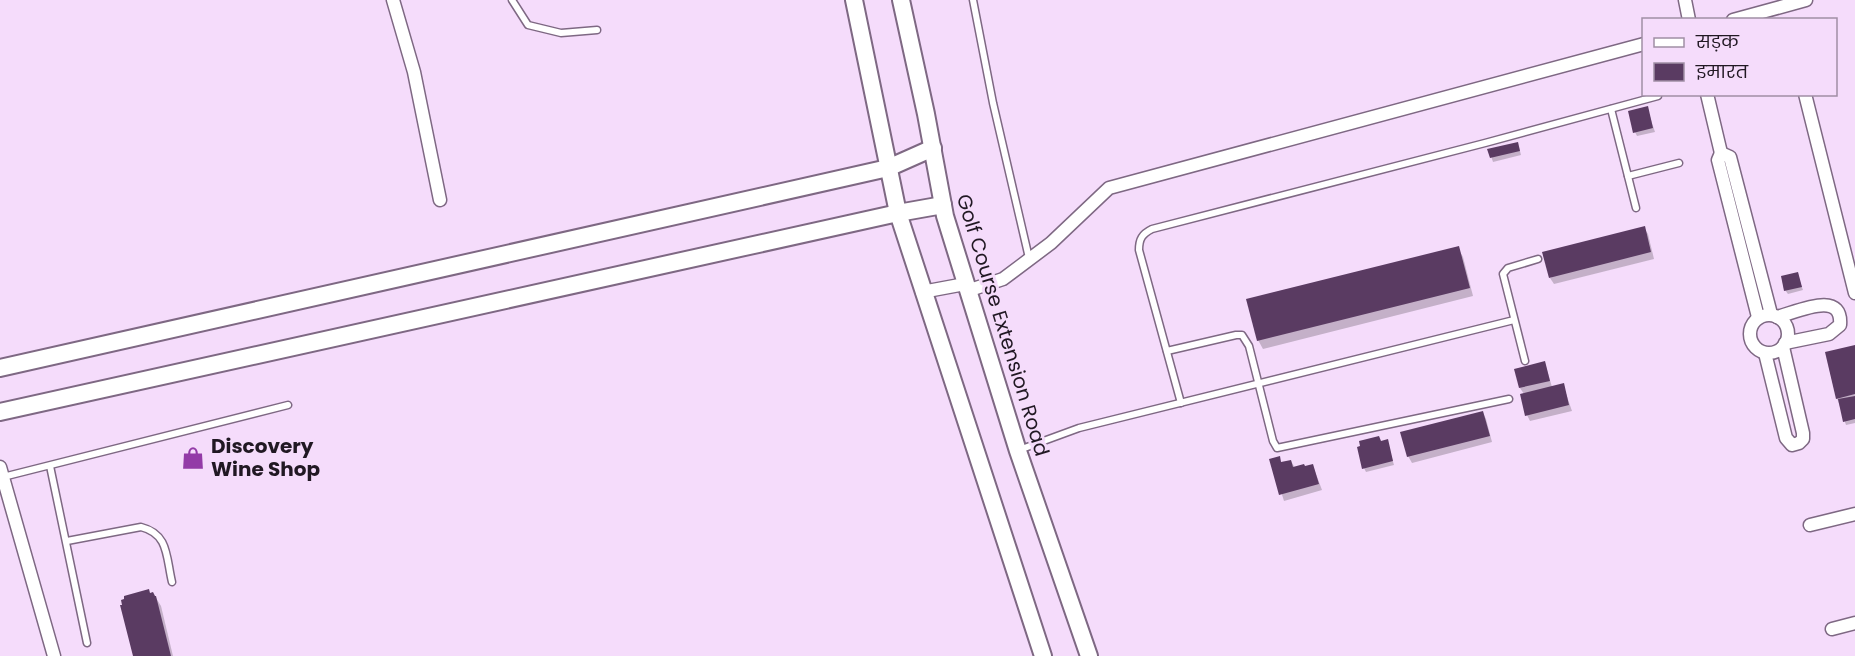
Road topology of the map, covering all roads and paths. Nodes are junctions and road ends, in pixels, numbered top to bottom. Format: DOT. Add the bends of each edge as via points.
graph roads {
  1 [pos="393,0"];
  2 [pos="512,0"];
  3 [pos="854,0"];
  4 [pos="901,0"];
  5 [pos="973,0"];
  6 [pos="1685,0"];
  7 [pos="1806,0"];
  8 [pos="1689,18"];
  9 [pos="1740,18"];
  10 [pos="597,30"];
  11 [pos="1642,45"];
  12 [pos="1658,96"];
  13 [pos="1707,96"];
  14 [pos="1806,96"];
  15 [pos="1611,109"];
  16 [pos="933,148"];
  17 [pos="1721,153"];
  18 [pos="1679,163"];
  19 [pos="888,168"];
  20 [pos="1628,176"];
  21 [pos="440,201"];
  22 [pos="943,206"];
  23 [pos="1636,208"];
  24 [pos="898,213"];
  25 [pos="1029,258"];
  26 [pos="1538,259"];
  27 [pos="966,287"];
  28 [pos="922,292"];
  29 [pos="1855,293"];
  30 [pos="1774,315"];
  31 [pos="1758,317"];
  32 [pos="1514,320"];
  33 [pos="1784,345"];
  34 [pos="1167,351"];
  35 [pos="1765,353"];
  36 [pos="1525,361"];
  37 [pos="0,368"];
  38 [pos="1258,383"];
  39 [pos="1509,399"];
  40 [pos="1181,403"];
  41 [pos="288,405"];
  42 [pos="0,412"];
  43 [pos="1018,451"];
  44 [pos="51,466"];
  45 [pos="1,474"];
  46 [pos="1855,514"];
  47 [pos="1810,525"];
  48 [pos="67,541"];
  49 [pos="172,582"];
  50 [pos="1855,623"];
  51 [pos="1832,629"];
  52 [pos="87,643"];
  53 [pos="54,656"];
  54 [pos="1043,656"];
  55 [pos="1089,656"];
  1 -- 21 [label="street" via="414,72"];
  2 -- 10 [label="lane" via="528,25 561,33"];
  3 -- 19 [label="street"];
  4 -- 16 [label="street, Golf Course Extension Road"];
  5 -- 25 [label="lane"];
  6 -- 8 [label="street"];
  7 -- 9 [label="street"];
  11 -- 25 [label="street" via="1109,188 1051,243"];
  12 -- 15 [label="lane"];
  13 -- 17 [label="street"];
  14 -- 29 [label="street"];
  15 -- 20 [label="lane"];
  15 -- 34 [label="lane" via="1144,233 1139,250"];
  16 -- 19 [label="street"];
  16 -- 22 [label="street, Golf Course Extension Road"];
  17 -- 30 [label="street" via="1730,157"];
  17 -- 31 [label="street" via="1718,160"];
  18 -- 20 [label="lane"];
  19 -- 24 [label="street"];
  19 -- 37 [label="street"];
  20 -- 23 [label="lane"];
  22 -- 24 [label="street"];
  22 -- 27 [label="street, Golf Course Extension Road"];
  24 -- 28 [label="street"];
  24 -- 42 [label="street"];
  25 -- 27 [label="street" via="1003,279"];
  26 -- 32 [label="lane" via="1505,271 1503,279"];
  27 -- 28 [label="street"];
  27 -- 43 [label="street, Golf Course Extension Road"];
  28 -- 54 [label="street"];
  30 -- 31 [label="street"];
  30 -- 33 [label="street" via="1783,320 1788,332"];
  30 -- 33 [label="street" via="1825,304 1839,312 1840,325 1833,332"];
  31 -- 35 [label="street" via="1750,327 1750,340"];
  32 -- 36 [label="lane"];
  32 -- 38 [label="lane"];
  33 -- 35 [label="street"];
  33 -- 35 [label="street" via="1803,433 1799,443 1792,445 1786,438"];
  34 -- 38 [label="lane" via="1242,335 1249,346"];
  34 -- 40 [label="lane"];
  38 -- 39 [label="lane" via="1277,448"];
  38 -- 40 [label="lane"];
  40 -- 43 [label="lane" via="1079,428"];
  41 -- 44 [label="lane"];
  43 -- 55 [label="street, Golf Course Extension Road"];
  44 -- 45 [label="lane"];
  44 -- 48 [label="lane"];
  45 -- 53 [label="street"];
  46 -- 47 [label="street"];
  48 -- 49 [label="lane" via="141,527 153,530 161,537"];
  48 -- 52 [label="lane"];
  50 -- 51 [label="street"];
}
